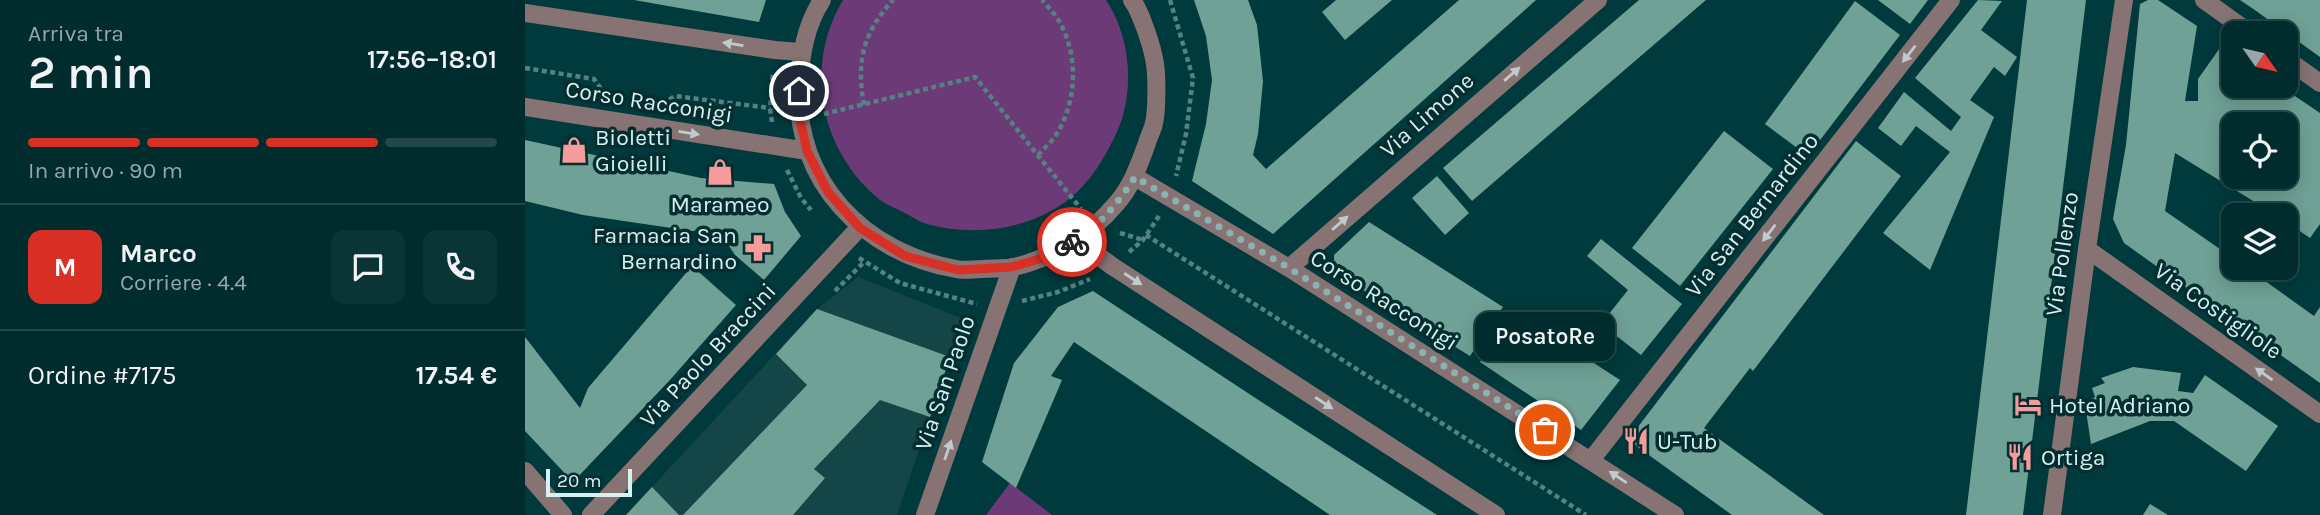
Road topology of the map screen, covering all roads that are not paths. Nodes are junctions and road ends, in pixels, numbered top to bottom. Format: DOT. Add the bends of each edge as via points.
graph roads {
  1 [pos="822,0"];
  2 [pos="1132,0"];
  3 [pos="1598,0"];
  4 [pos="1951,0"];
  5 [pos="2124,0"];
  6 [pos="2204,0"];
  7 [pos="525,13"];
  8 [pos="2233,21"];
  9 [pos="801,52"];
  10 [pos="2298,67"];
  11 [pos="2320,83"];
  12 [pos="525,107"];
  13 [pos="807,151"];
  14 [pos="1135,177"];
  15 [pos="860,228"];
  16 [pos="1077,240"];
  17 [pos="2087,249"];
  18 [pos="1012,267"];
  19 [pos="1289,268"];
  20 [pos="2320,414"];
  21 [pos="1591,460"];
  22 [pos="525,471"];
  23 [pos="2055,514"];
  24 [pos="563,515"];
  25 [pos="591,515"];
  26 [pos="925,515"];
  27 [pos="1496,515"];
  28 [pos="1675,515"];
  1 -- 9 [label="street"];
  2 -- 14 [label="street" via="1155,64 1154,122"];
  19 -- 3 [label="street, Via Limone, one-way"];
  4 -- 21 [label="street, Via San Bernardino, one-way"];
  5 -- 17 [label="street, Via Pollenzo"];
  6 -- 8 [label="street"];
  9 -- 7 [label="street, one-way"];
  9 -- 13 [label="street" via="798,110"];
  10 -- 11 [label="street"];
  12 -- 13 [label="street, Corso Racconigi, one-way"];
  13 -- 15 [label="street" via="828,192"];
  14 -- 16 [label="street" via="1117,203"];
  14 -- 19 [label="street, Corso Racconigi"];
  15 -- 18 [label="street" via="905,256 958,270"];
  15 -- 25 [label="street, Via Paolo Braccini"];
  16 -- 18 [label="street" via="1046,257"];
  16 -- 27 [label="street, one-way"];
  20 -- 17 [label="street, Via Costigliole, one-way"];
  17 -- 23 [label="street, Via Pollenzo"];
  26 -- 18 [label="street, Via San Paolo, one-way"];
  19 -- 21 [label="street, Corso Racconigi"];
  28 -- 21 [label="street, Corso Racconigi, one-way"];
  22 -- 24 [label="street"];
}
